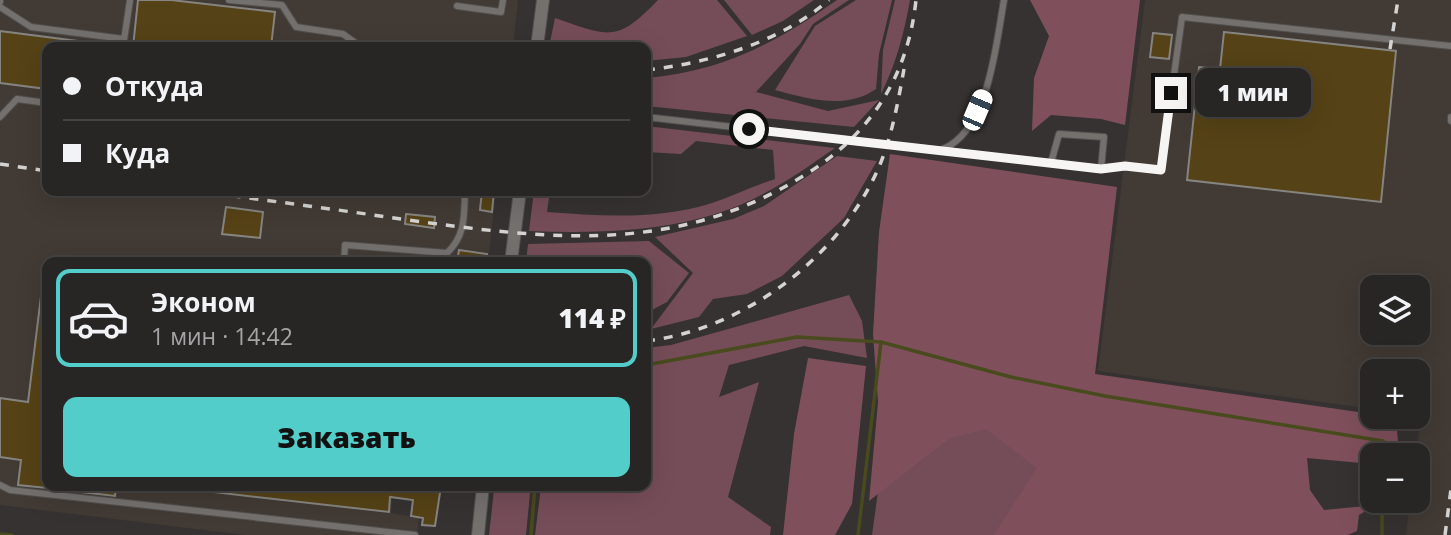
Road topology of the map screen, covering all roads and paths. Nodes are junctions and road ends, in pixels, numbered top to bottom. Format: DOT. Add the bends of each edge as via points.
graph roads {
  1 [pos="130,0"];
  2 [pos="229,0"];
  3 [pos="503,0"];
  4 [pos="543,0"];
  5 [pos="1004,0"];
  6 [pos="457,6"];
  7 [pos="0,7"];
  8 [pos="118,42"];
  9 [pos="124,42"];
  10 [pos="354,42"];
  11 [pos="538,42"];
  12 [pos="1451,46"];
  13 [pos="42,102"];
  14 [pos="0,117"];
  15 [pos="651,118"];
  16 [pos="942,150"];
  17 [pos="1051,163"];
  18 [pos="1101,169"];
  19 [pos="465,196"];
  20 [pos="519,196"];
  21 [pos="344,257"];
  22 [pos="512,257"];
  23 [pos="0,485"];
  24 [pos="482,491"];
  25 [pos="415,535"];
  26 [pos="478,535"];
  1 -- 9 [label="lane"];
  2 -- 10 [label="lane" via="282,5 296,27 343,34"];
  3 -- 6 [label="lane" via="501,12"];
  4 -- 11 [label="street"];
  5 -- 16 [label="lane" via="987,88 967,133"];
  7 -- 8 [label="lane" via="31,27"];
  12 -- 18 [label="lane" via="1182,17 1161,170"];
  13 -- 14 [label="lane" via="17,99"];
  15 -- 16 [label="lane"];
  16 -- 17 [label="lane"];
  17 -- 18 [label="lane"];
  17 -- 18 [label="lane" via="1059,134 1104,137"];
  19 -- 21 [label="lane" via="462,232 447,253 345,245"];
  20 -- 22 [label="street"];
  23 -- 25 [label="lane" via="10,490"];
  24 -- 26 [label="street"];
}
